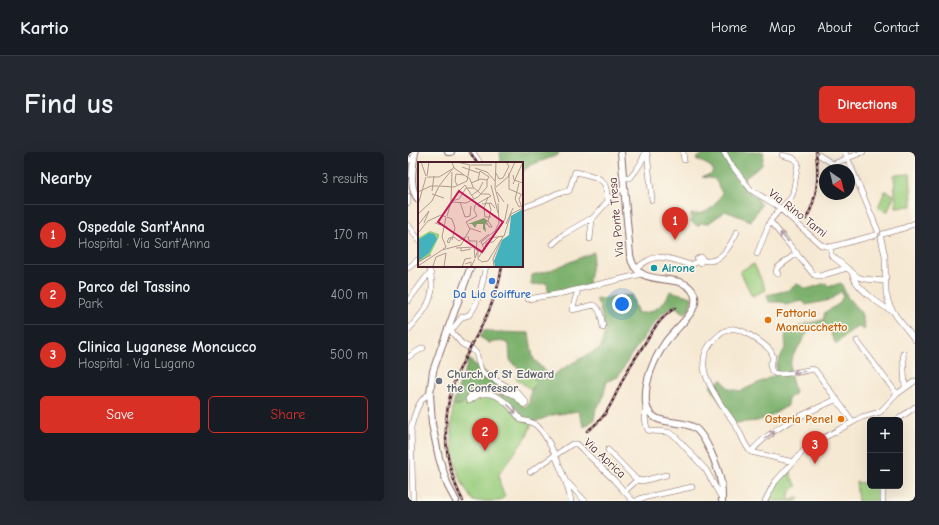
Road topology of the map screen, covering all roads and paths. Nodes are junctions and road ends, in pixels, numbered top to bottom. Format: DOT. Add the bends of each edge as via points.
graph roads {
  1 [pos="448,152"];
  2 [pos="452,152"];
  3 [pos="473,152"];
  4 [pos="622,152"];
  5 [pos="646,152"];
  6 [pos="684,152"];
  7 [pos="863,152"];
  8 [pos="725,154"];
  9 [pos="782,155"];
  10 [pos="819,155"];
  11 [pos="846,155"];
  12 [pos="412,157"];
  13 [pos="684,160"];
  14 [pos="479,162"];
  15 [pos="624,178"];
  16 [pos="625,190"];
  17 [pos="410,194"];
  18 [pos="652,200"];
  19 [pos="608,201"];
  20 [pos="408,203"];
  21 [pos="523,208"];
  22 [pos="780,209"];
  23 [pos="592,219"];
  24 [pos="770,221"];
  25 [pos="915,223"];
  26 [pos="408,225"];
  27 [pos="737,232"];
  28 [pos="880,235"];
  29 [pos="418,239"];
  30 [pos="590,239"];
  31 [pos="553,244"];
  32 [pos="831,247"];
  33 [pos="797,253"];
  34 [pos="757,254"];
  35 [pos="418,260"];
  36 [pos="430,267"];
  37 [pos="471,267"];
  38 [pos="486,267"];
  39 [pos="408,268"];
  40 [pos="847,268"];
  41 [pos="636,269"];
  42 [pos="852,272"];
  43 [pos="430,274"];
  44 [pos="642,274"];
  45 [pos="778,274"];
  46 [pos="886,281"];
  47 [pos="578,290"];
  48 [pos="528,299"];
  49 [pos="408,301"];
  50 [pos="455,308"];
  51 [pos="893,311"];
  52 [pos="462,317"];
  53 [pos="603,328"];
  54 [pos="408,330"];
  55 [pos="449,330"];
  56 [pos="915,340"];
  57 [pos="857,341"];
  58 [pos="423,348"];
  59 [pos="903,353"];
  60 [pos="408,357"];
  61 [pos="915,381"];
  62 [pos="905,388"];
  63 [pos="430,394"];
  64 [pos="897,394"];
  65 [pos="837,399"];
  66 [pos="646,402"];
  67 [pos="915,407"];
  68 [pos="901,417"];
  69 [pos="853,422"];
  70 [pos="608,450"];
  71 [pos="752,452"];
  72 [pos="554,455"];
  73 [pos="793,462"];
  74 [pos="530,472"];
  75 [pos="666,475"];
  76 [pos="637,480"];
  77 [pos="566,481"];
  78 [pos="692,487"];
  79 [pos="883,489"];
  80 [pos="625,491"];
  81 [pos="722,499"];
  82 [pos="413,501"];
  83 [pos="456,501"];
  84 [pos="571,501"];
  85 [pos="585,501"];
  86 [pos="633,501"];
  87 [pos="636,501"];
  88 [pos="765,501"];
  89 [pos="883,501"];
  1 -- 2 [label="main road"];
  3 -- 14 [label="street"];
  4 -- 15 [label="main road, Via Ponte Tresa"];
  5 -- 15 [label="street" via="636,172 630,178"];
  5 -- 18 [label="street"];
  6 -- 13 [label="street"];
  7 -- 11 [label="street"];
  8 -- 22 [label="street, Via Rino Tami" via="751,190"];
  9 -- 22 [label="street" via="795,159 798,166 793,194"];
  10 -- 11 [label="street" via="832,164"];
  11 -- 28 [label="street"];
  12 -- 17 [label="main road"];
  15 -- 16 [label="main road, Via Ponte Tresa"];
  16 -- 19 [label="street" via="618,190"];
  16 -- 41 [label="main road, Via Ponte Tresa" via="630,255"];
  17 -- 20 [label="street"];
  19 -- 21 [label="street" via="605,185 601,180 575,172 569,191"];
  19 -- 23 [label="street"];
  22 -- 24 [label="street"];
  22 -- 32 [label="street, Via Rino Tami" via="818,243"];
  23 -- 30 [label="street"];
  23 -- 31 [label="street" via="564,234"];
  33 -- 24 [label="street, one-way"];
  24 -- 34 [label="street"];
  25 -- 28 [label="street, Via Rino Tami"];
  26 -- 29 [label="street"];
  27 -- 41 [label="street" via="719,258 700,261 691,266 661,256 645,262"];
  28 -- 32 [label="street, Via Rino Tami"];
  28 -- 46 [label="street" via="885,256"];
  32 -- 40 [label="street" via="831,256"];
  33 -- 40 [label="street" via="817,276"];
  33 -- 45 [label="street" via="777,268"];
  35 -- 39 [label="street"];
  36 -- 43 [label="street"];
  37 -- 50 [label="main road"];
  38 -- 52 [label="street" via="482,287 473,307 469,315"];
  40 -- 42 [label="street"];
  41 -- 44 [label="main road, Via Ponte Tresa"];
  42 -- 46 [label="street" via="864,279"];
  42 -- 51 [label="street" via="856,282 867,293"];
  43 -- 49 [label="street"];
  43 -- 54 [label="street" via="431,297"];
  44 -- 47 [label="street"];
  44 -- 66 [label="main road, Via Ponte Tresa" via="650,278 682,283 692,290 696,298 695,306 664,344 652,368 648,378"];
  46 -- 51 [label="street" via="888,299"];
  47 -- 48 [label="street"];
  47 -- 53 [label="street" via="572,310 594,305 601,315"];
  50 -- 52 [label="street"];
  50 -- 55 [label="main road"];
  51 -- 56 [label="street"];
  52 -- 55 [label="street"];
  55 -- 63 [label="main road" via="433,371"];
  55 -- 72 [label="street, one-way" via="462,344 474,350 484,374 516,391 526,404 510,393 495,389 480,390 468,400 471,401 483,394 498,397 515,410 521,420 538,426"];
  57 -- 64 [label="street"];
  58 -- 60 [label="street"];
  59 -- 62 [label="street"];
  61 -- 62 [label="street"];
  62 -- 64 [label="street"];
  63 -- 82 [label="street" via="424,397 411,427"];
  63 -- 83 [label="main road" via="432,424 439,458"];
  64 -- 69 [label="street" via="880,412"];
  65 -- 69 [label="street"];
  71 -- 65 [label="street, one-way" via="779,428"];
  65 -- 71 [label="street, one-way" via="815,370 777,374 772,372 770,365 773,358 770,350 739,329 724,332 709,346 703,366 714,394 746,447"];
  66 -- 81 [label="street" via="645,418 648,430 668,432 675,436 706,470"];
  66 -- 81 [label="main road" via="656,418 683,422 700,432 717,467"];
  67 -- 68 [label="street"];
  69 -- 73 [label="street" via="807,447"];
  70 -- 76 [label="street, Via Aprica"];
  71 -- 73 [label="street"];
  72 -- 74 [label="street, Via Aprica"];
  72 -- 77 [label="street"];
  72 -- 80 [label="street, Via Aprica" via="572,444 577,444"];
  73 -- 88 [label="street" via="775,482"];
  75 -- 76 [label="street, Via Aprica"];
  76 -- 80 [label="street, Via Aprica"];
  77 -- 84 [label="street"];
  77 -- 85 [label="street"];
  78 -- 87 [label="street"];
  79 -- 89 [label="street"];
  80 -- 86 [label="street, Via Aprica"];
}
